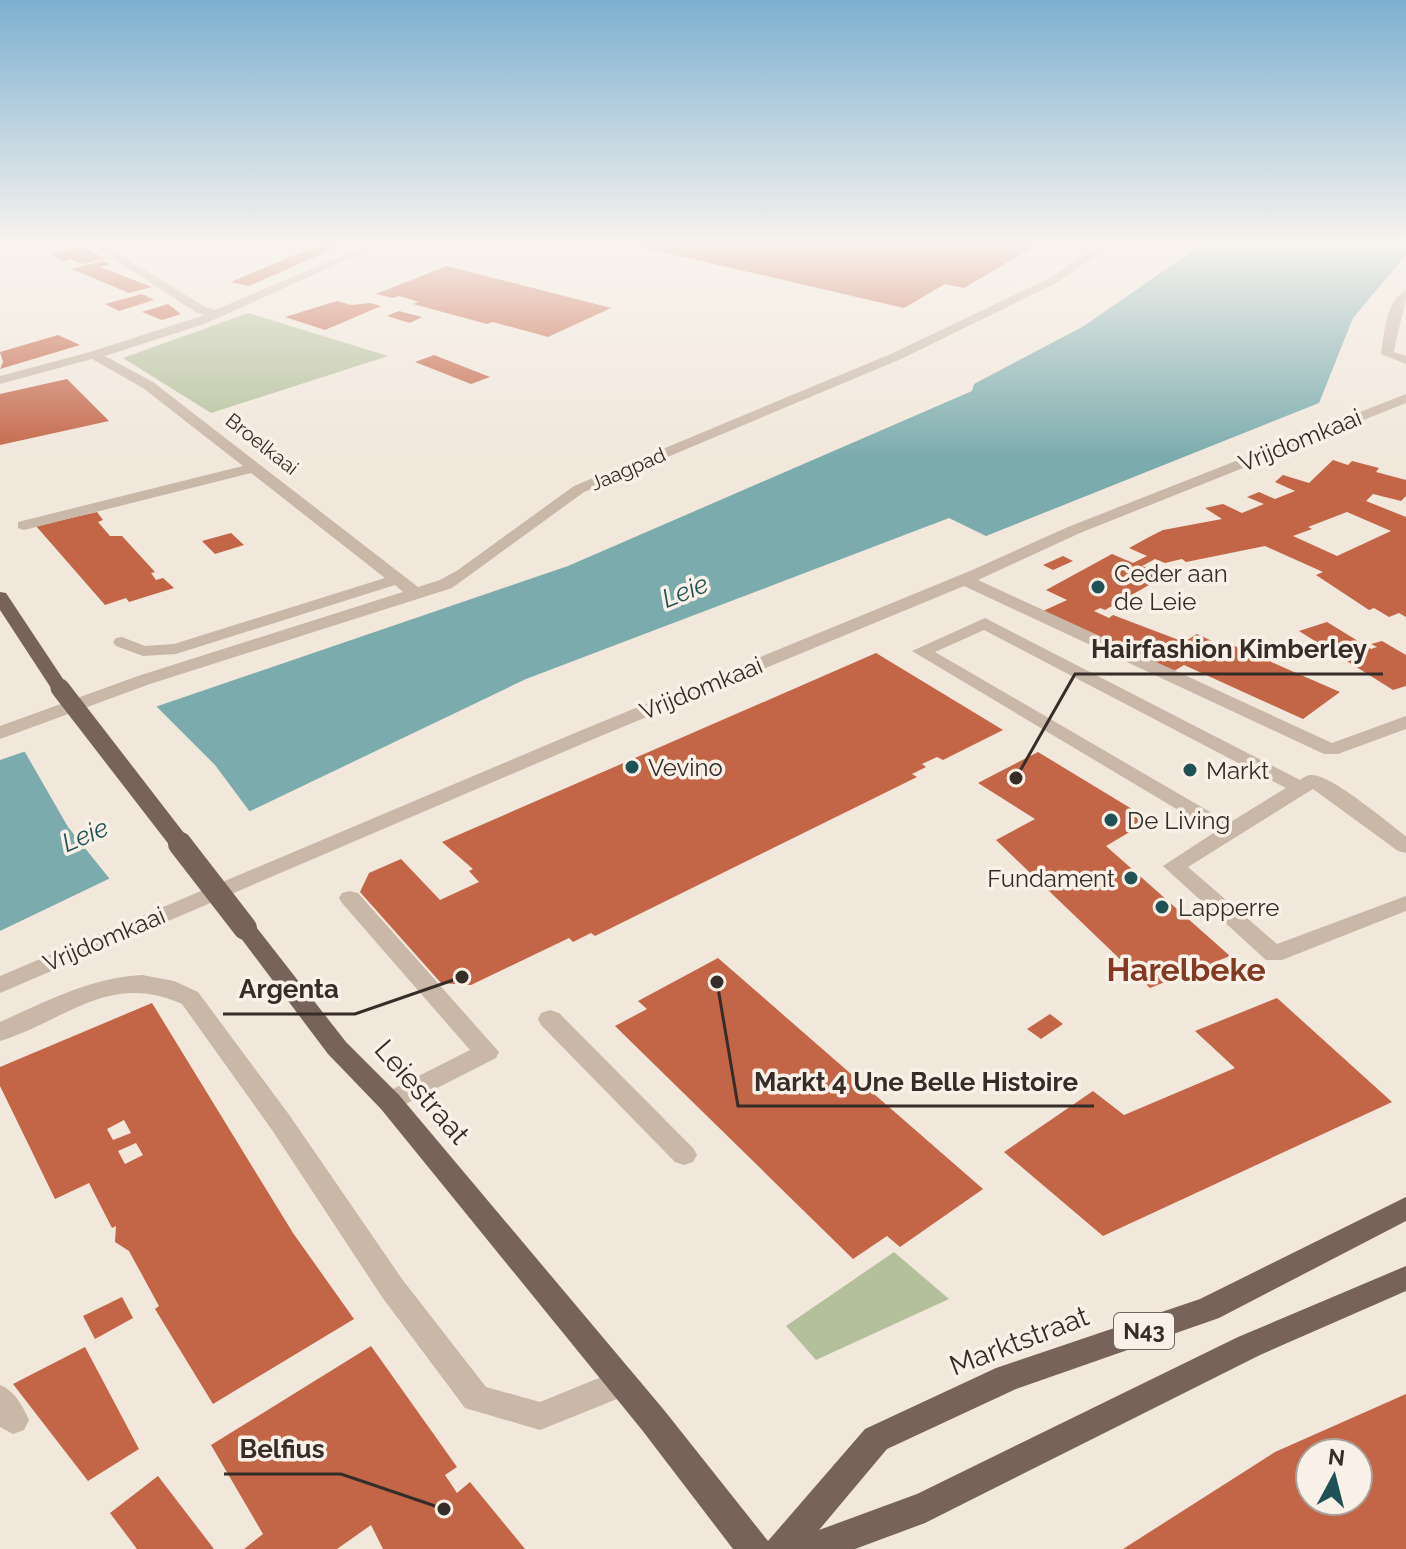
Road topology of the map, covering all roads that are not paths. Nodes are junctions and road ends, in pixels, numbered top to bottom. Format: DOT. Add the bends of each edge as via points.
graph roads {
  1 [pos="217,314"];
  2 [pos="983,314"];
  3 [pos="1395,314"];
  4 [pos="94,355"];
  5 [pos="1406,360"];
  6 [pos="0,380"];
  7 [pos="1406,398"];
  8 [pos="257,467"];
  9 [pos="24,525"];
  10 [pos="395,580"];
  11 [pos="965,580"];
  12 [pos="416,594"];
  13 [pos="0,597"];
  14 [pos="122,642"];
  15 [pos="1406,722"];
  16 [pos="0,732"];
  17 [pos="1301,788"];
  18 [pos="1230,832"];
  19 [pos="1406,846"];
  20 [pos="350,898"];
  21 [pos="1406,903"];
  22 [pos="0,985"];
  23 [pos="550,1019"];
  24 [pos="0,1032"];
  25 [pos="390,1102"];
  26 [pos="684,1155"];
  27 [pos="1406,1208"];
  28 [pos="1406,1278"];
  29 [pos="621,1383"];
  30 [pos="754,1549"];
  31 [pos="781,1549"];
  32 [pos="811,1549"];
  1 -- 4 [label="street"];
  2 -- 12 [label="street, Jaagpad" via="897,356 579,489 527,522 471,571"];
  3 -- 5 [label="street" via="1387,354"];
  4 -- 6 [label="street"];
  4 -- 8 [label="street, Broelkaai" via="148,385"];
  7 -- 11 [label="street, Vrijdomkaai" via="1074,530"];
  8 -- 9 [label="street"];
  8 -- 10 [label="street, Broelkaai"];
  10 -- 12 [label="street, Broelkaai"];
  10 -- 14 [label="street" via="176,649 143,651"];
  11 -- 15 [label="street" via="1331,750"];
  11 -- 22 [label="street, Vrijdomkaai"];
  12 -- 16 [label="street, Jaagpad" via="144,680"];
  13 -- 25 [label="main road, Leiestraat, bridge" via="60,688 337,1048"];
  17 -- 18 [label="street"];
  17 -- 18 [label="street" via="985,623 921,651"];
  17 -- 19 [label="street" via="1312,781 1333,792"];
  18 -- 21 [label="street" via="1174,866 1274,954"];
  20 -- 25 [label="street" via="487,1052"];
  23 -- 26 [label="street"];
  24 -- 29 [label="street" via="118,983 164,985 190,998 392,1288 476,1398 540,1416"];
  25 -- 29 [label="main road, Leiestraat"];
  27 -- 31 [label="main road, Marktstraat / N43" via="1209,1309 1007,1378 876,1439"];
  28 -- 32 [label="main road, N43" via="1249,1346 925,1507"];
  29 -- 30 [label="main road, Leiestraat"];
}
